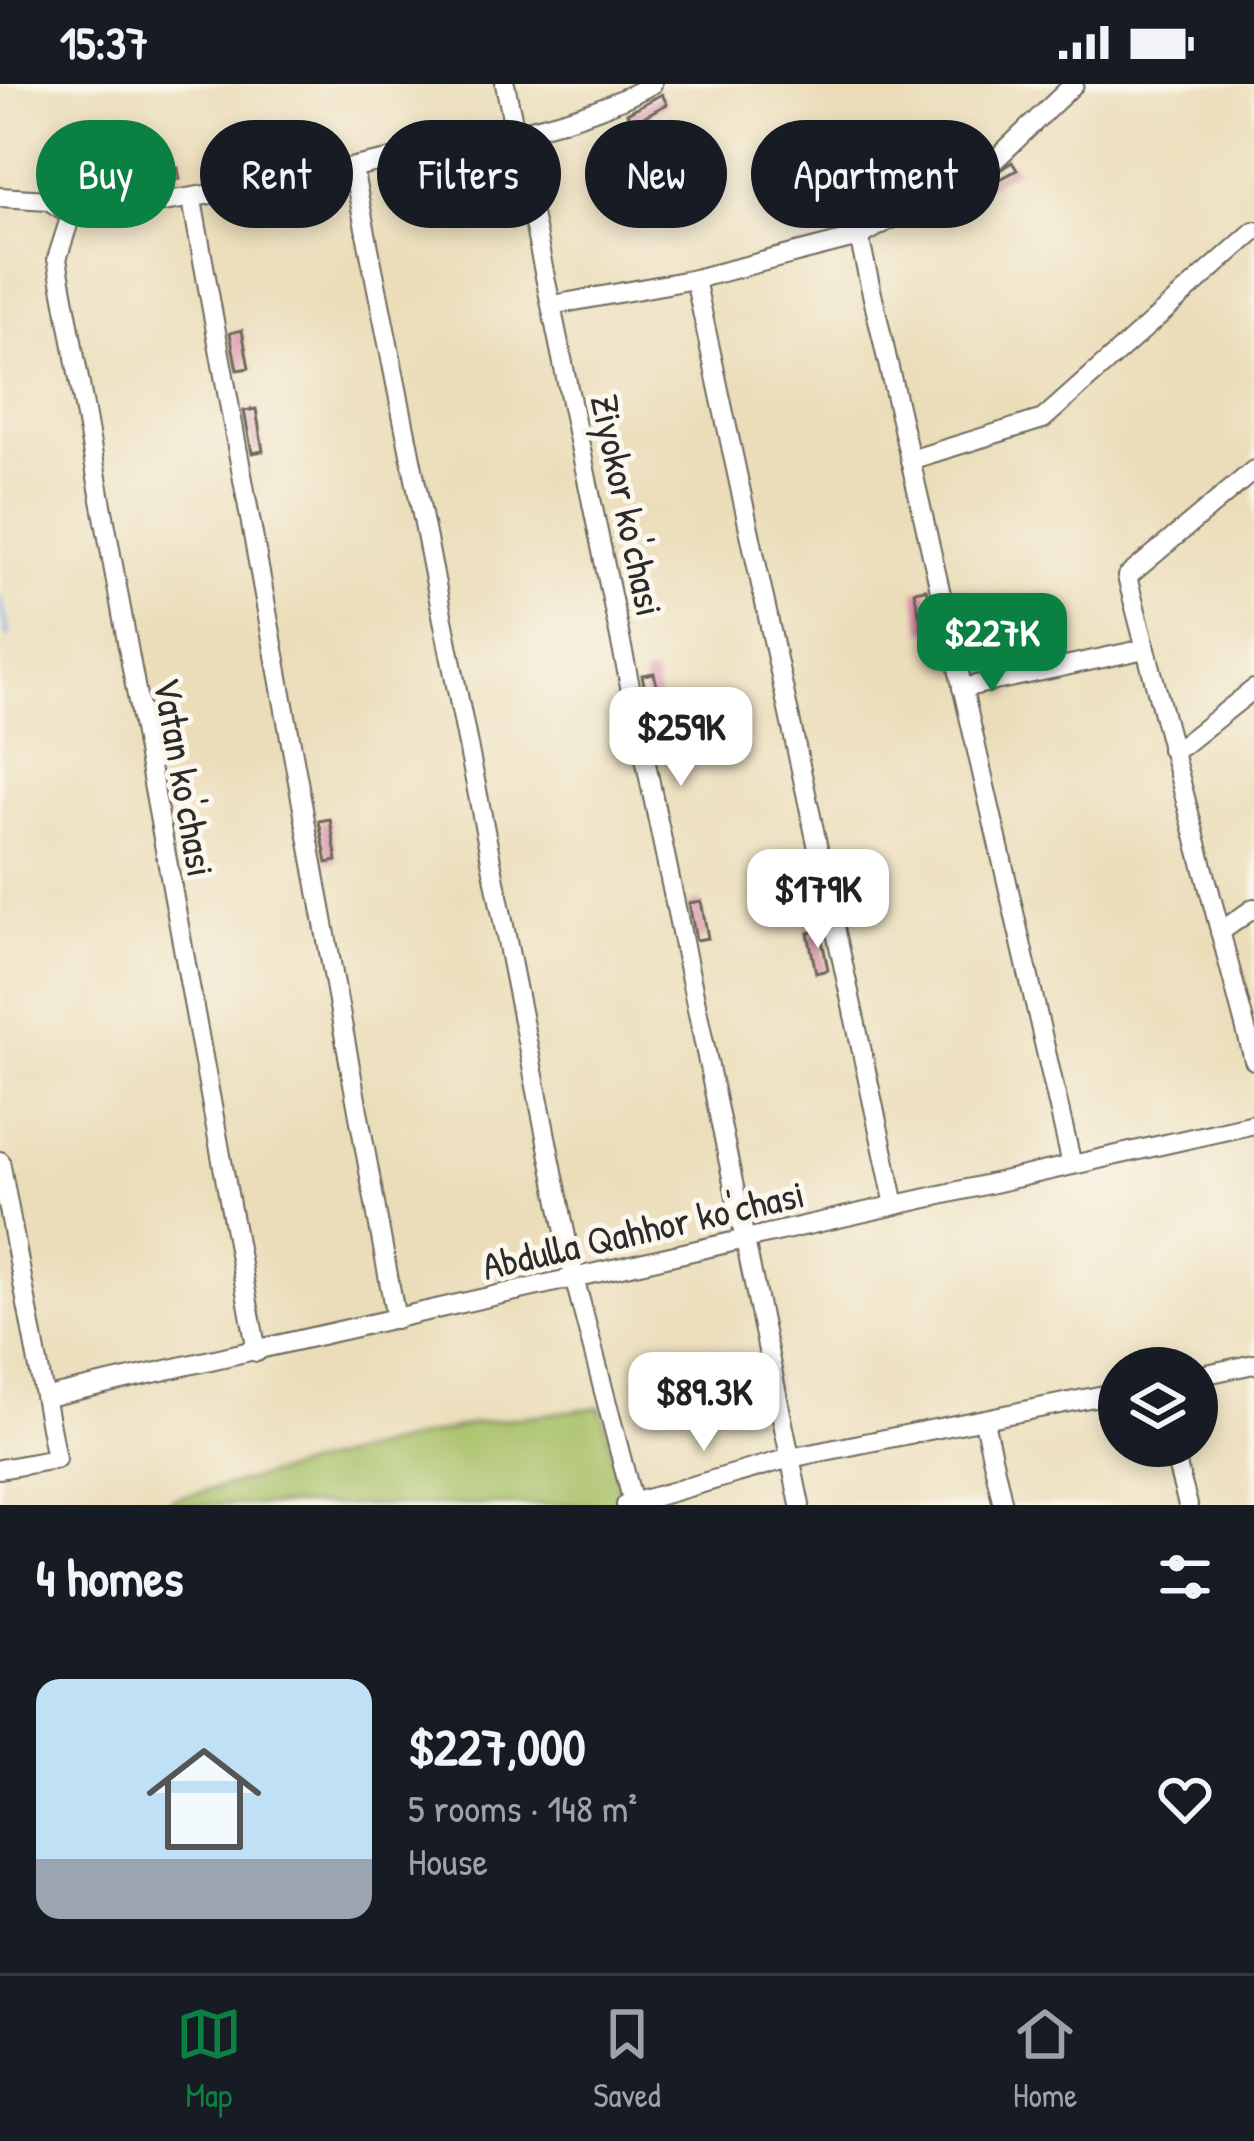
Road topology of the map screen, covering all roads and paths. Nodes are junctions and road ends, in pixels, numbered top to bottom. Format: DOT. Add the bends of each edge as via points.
graph roads {
  1 [pos="505,84"];
  2 [pos="652,84"];
  3 [pos="1074,84"];
  4 [pos="512,120"];
  5 [pos="558,120"];
  6 [pos="377,163"];
  7 [pos="353,168"];
  8 [pos="0,197"];
  9 [pos="36,199"];
  10 [pos="200,199"];
  11 [pos="193,200"];
  12 [pos="176,202"];
  13 [pos="67,228"];
  14 [pos="536,228"];
  15 [pos="1254,231"];
  16 [pos="859,237"];
  17 [pos="695,279"];
  18 [pos="553,305"];
  19 [pos="910,460"];
  20 [pos="1254,470"];
  21 [pos="1145,649"];
  22 [pos="962,688"];
  23 [pos="1254,689"];
  24 [pos="1171,749"];
  25 [pos="1254,908"];
  26 [pos="1220,932"];
  27 [pos="1254,1060"];
  28 [pos="1254,1124"];
  29 [pos="0,1161"];
  30 [pos="1072,1165"];
  31 [pos="4,1201"];
  32 [pos="895,1205"];
  33 [pos="747,1240"];
  34 [pos="574,1277"];
  35 [pos="396,1319"];
  36 [pos="257,1352"];
  37 [pos="1254,1364"];
  38 [pos="1218,1372"];
  39 [pos="47,1397"];
  40 [pos="1098,1397"];
  41 [pos="984,1421"];
  42 [pos="790,1458"];
  43 [pos="1178,1467"];
  44 [pos="0,1469"];
  45 [pos="629,1504"];
  46 [pos="800,1505"];
  47 [pos="1003,1505"];
  48 [pos="1188,1505"];
  1 -- 4 [label="street, Ziyokor ko'chasi"];
  2 -- 5 [label="street"];
  3 -- 16 [label="street" via="995,160"];
  6 -- 7 [label="street"];
  7 -- 34 [label="street"];
  8 -- 9 [label="street"];
  10 -- 11 [label="street"];
  11 -- 12 [label="street"];
  11 -- 35 [label="street"];
  13 -- 36 [label="street, Vatan ko'chasi" via="56,259"];
  14 -- 18 [label="street, Ziyokor ko'chasi"];
  15 -- 19 [label="street" via="1043,419"];
  16 -- 17 [label="street"];
  16 -- 19 [label="street"];
  17 -- 18 [label="street"];
  17 -- 32 [label="street"];
  18 -- 33 [label="street, Ziyokor ko'chasi"];
  19 -- 22 [label="street"];
  20 -- 21 [label="street" via="1126,577"];
  21 -- 22 [label="street"];
  21 -- 24 [label="street"];
  22 -- 30 [label="street"];
  23 -- 24 [label="street"];
  24 -- 26 [label="street"];
  25 -- 26 [label="street"];
  26 -- 27 [label="street"];
  28 -- 30 [label="street, Abdulla Qahhor ko'chasi"];
  29 -- 31 [label="street"];
  30 -- 32 [label="street, Abdulla Qahhor ko'chasi"];
  31 -- 39 [label="street"];
  32 -- 33 [label="street, Abdulla Qahhor ko'chasi"];
  33 -- 34 [label="street, Abdulla Qahhor ko'chasi"];
  33 -- 42 [label="street, Ziyokor ko'chasi"];
  34 -- 35 [label="street, Abdulla Qahhor ko'chasi"];
  34 -- 45 [label="street"];
  35 -- 36 [label="street, Abdulla Qahhor ko'chasi"];
  36 -- 39 [label="street, Abdulla Qahhor ko'chasi"];
  37 -- 38 [label="street"];
  39 -- 44 [label="street" via="56,1459"];
  40 -- 41 [label="street"];
  41 -- 42 [label="street"];
  41 -- 47 [label="street"];
  42 -- 45 [label="street"];
  42 -- 46 [label="street, Ziyokor ko'chasi"];
  43 -- 48 [label="street"];
}
